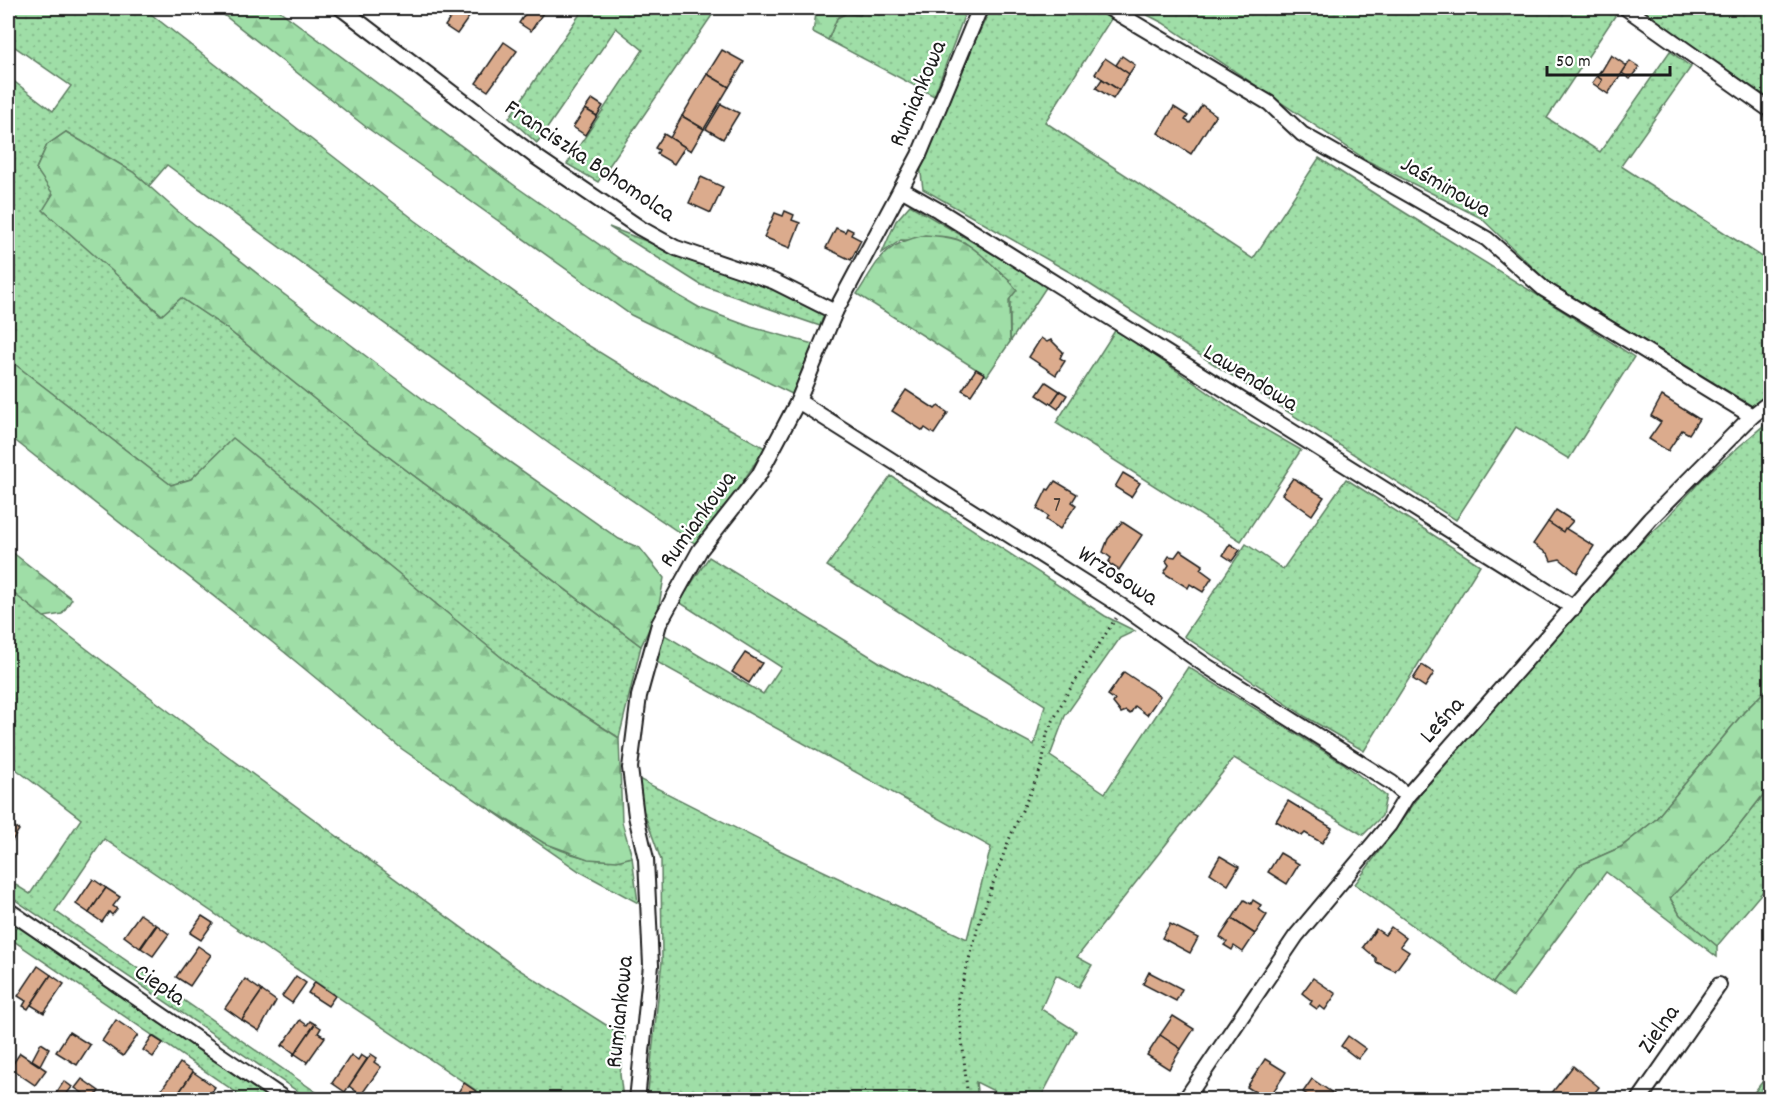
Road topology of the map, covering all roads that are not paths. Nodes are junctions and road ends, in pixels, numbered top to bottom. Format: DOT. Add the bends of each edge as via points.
graph roads {
  1 [pos="341,8"];
  2 [pos="980,8"];
  3 [pos="1109,8"];
  4 [pos="1626,8"];
  5 [pos="1770,110"];
  6 [pos="901,189"];
  7 [pos="835,312"];
  8 [pos="798,401"];
  9 [pos="1770,402"];
  10 [pos="1752,416"];
  11 [pos="1574,608"];
  12 [pos="1407,796"];
  13 [pos="8,910"];
  14 [pos="1719,986"];
  15 [pos="286,1100"];
  16 [pos="637,1100"];
  17 [pos="1185,1100"];
  18 [pos="1639,1100"];
  1 -- 7 [label="street, Franciszka Bohomolca" via="536,157 640,228 676,248 773,280"];
  2 -- 6 [label="street, Rumiankowa"];
  3 -- 10 [label="street, Jaśminowa" via="1269,103 1302,134 1487,239 1544,289"];
  4 -- 5 [label="street"];
  6 -- 7 [label="street, Rumiankowa"];
  6 -- 11 [label="street, Lawendowa"];
  7 -- 8 [label="street, Rumiankowa"];
  8 -- 12 [label="street, Wrzosowa" via="1123,607"];
  8 -- 16 [label="street, Rumiankowa" via="759,475 680,582 658,624 639,696 630,768 646,859 651,965"];
  9 -- 10 [label="street, Leśna"];
  10 -- 11 [label="street, Leśna" via="1650,519"];
  11 -- 12 [label="street, Leśna"];
  12 -- 17 [label="street, Leśna" via="1389,825 1296,936"];
  13 -- 15 [label="street, Ciepła"];
  14 -- 18 [label="street, Zielna"];
}
